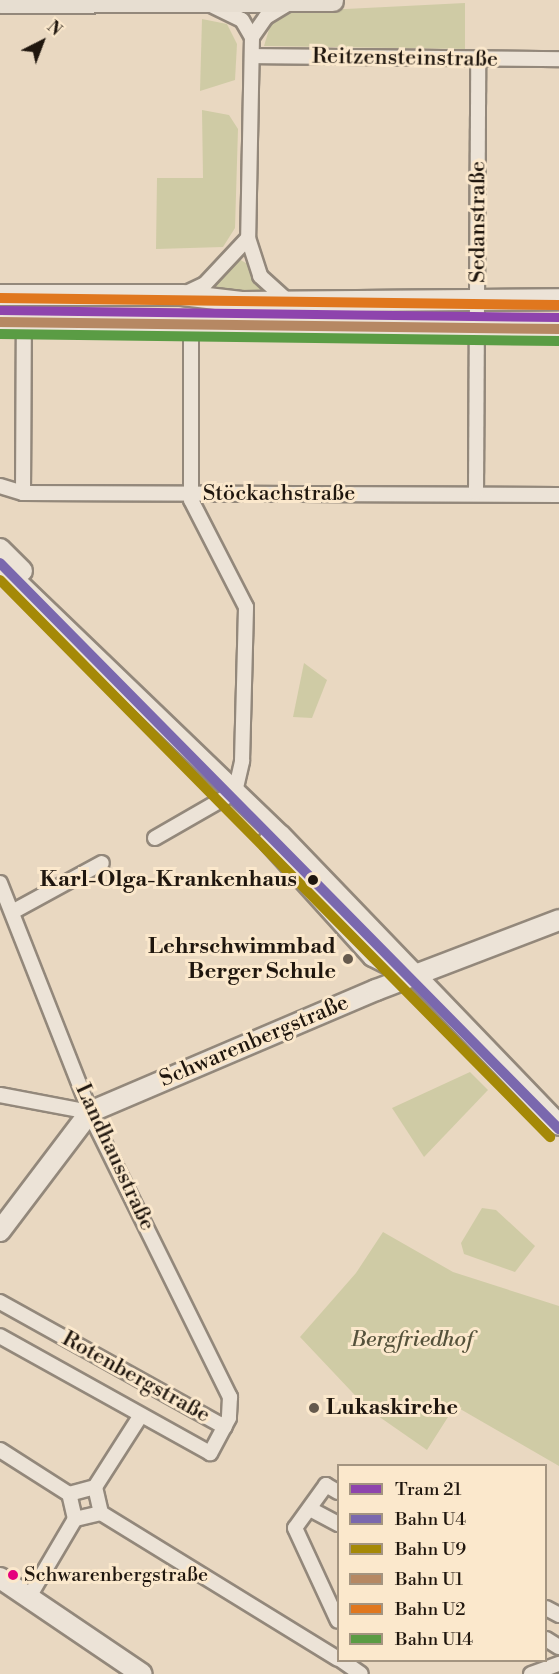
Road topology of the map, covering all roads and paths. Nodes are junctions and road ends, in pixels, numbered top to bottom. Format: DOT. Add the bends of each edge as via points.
graph roads {
  1 [pos="332,0"];
  2 [pos="0,2"];
  3 [pos="292,2"];
  4 [pos="203,3"];
  5 [pos="252,37"];
  6 [pos="252,56"];
  7 [pos="478,58"];
  8 [pos="559,59"];
  9 [pos="249,238"];
  10 [pos="0,295"];
  11 [pos="182,295"];
  12 [pos="559,299"];
  13 [pos="478,300"];
  14 [pos="289,302"];
  15 [pos="0,322"];
  16 [pos="24,322"];
  17 [pos="191,323"];
  18 [pos="479,326"];
  19 [pos="559,328"];
  20 [pos="0,486"];
  21 [pos="23,493"];
  22 [pos="476,493"];
  23 [pos="190,494"];
  24 [pos="559,495"];
  25 [pos="0,549"];
  26 [pos="0,566"];
  27 [pos="114,676"];
  28 [pos="233,793"];
  29 [pos="155,838"];
  30 [pos="102,863"];
  31 [pos="0,883"];
  32 [pos="14,911"];
  33 [pos="559,920"];
  34 [pos="413,976"];
  35 [pos="0,1095"];
  36 [pos="90,1112"];
  37 [pos="559,1125"];
  38 [pos="0,1232"];
  39 [pos="0,1302"];
  40 [pos="0,1336"];
  41 [pos="141,1415"];
  42 [pos="225,1427"];
  43 [pos="0,1450"];
  44 [pos="95,1488"];
  45 [pos="337,1490"];
  46 [pos="69,1494"];
  47 [pos="310,1509"];
  48 [pos="101,1513"];
  49 [pos="75,1519"];
  50 [pos="337,1523"];
  51 [pos="0,1578"];
  52 [pos="29,1597"];
  53 [pos="337,1617"];
  54 [pos="337,1658"];
  55 [pos="343,1662"];
  56 [pos="559,1664"];
  57 [pos="142,1674"];
  58 [pos="363,1674"];
  59 [pos="531,1674"];
  1 -- 3 [label="main road"];
  2 -- 4 [label="main road"];
  3 -- 4 [label="main road"];
  3 -- 5 [label="street" via="266,17"];
  4 -- 5 [label="street" via="236,15"];
  5 -- 6 [label="street"];
  6 -- 7 [label="street, Reitzensteinstraße"];
  6 -- 9 [label="street"];
  7 -- 8 [label="street, Reitzensteinstraße"];
  7 -- 13 [label="street, Sedanstraße"];
  9 -- 11 [label="street" via="206,284"];
  9 -- 14 [label="street" via="260,276"];
  10 -- 11 [label="street"];
  11 -- 14 [label="street"];
  12 -- 13 [label="street"];
  13 -- 14 [label="street"];
  13 -- 18 [label="street, Sedanstraße"];
  15 -- 16 [label="street"];
  16 -- 17 [label="street"];
  16 -- 21 [label="street"];
  17 -- 18 [label="street"];
  17 -- 23 [label="street"];
  18 -- 19 [label="street"];
  18 -- 22 [label="street, Sedanstraße"];
  20 -- 21 [label="street, Stöckachstraße"];
  21 -- 23 [label="street, Stöckachstraße"];
  22 -- 23 [label="street, Stöckachstraße"];
  22 -- 24 [label="street, Stöckachstraße"];
  23 -- 28 [label="street" via="246,608 242,760"];
  25 -- 27 [label="street" via="94,643"];
  26 -- 27 [label="street"];
  27 -- 28 [label="street"];
  28 -- 29 [label="street"];
  28 -- 34 [label="street" via="280,836"];
  30 -- 32 [label="street"];
  31 -- 32 [label="street, Landhausstraße"];
  32 -- 36 [label="street, Landhausstraße"];
  33 -- 34 [label="street, Schwarenbergstraße"];
  34 -- 36 [label="street, Schwarenbergstraße"];
  34 -- 37 [label="street"];
  35 -- 36 [label="street"];
  36 -- 38 [label="street"];
  36 -- 42 [label="street, Landhausstraße" via="230,1397"];
  39 -- 42 [label="street, Rotenbergstraße"];
  40 -- 41 [label="street, Rotenbergstraße"];
  41 -- 42 [label="street, Rotenbergstraße" via="210,1453"];
  41 -- 44 [label="street"];
  43 -- 46 [label="street"];
  44 -- 46 [label="street"];
  44 -- 48 [label="street"];
  45 -- 47 [label="street" via="326,1485"];
  46 -- 49 [label="street"];
  47 -- 50 [label="street"];
  47 -- 53 [label="street" via="295,1528"];
  48 -- 49 [label="street"];
  48 -- 54 [label="street"];
  49 -- 52 [label="street"];
  51 -- 52 [label="street"];
  52 -- 57 [label="street"];
  55 -- 58 [label="street"];
  56 -- 59 [label="street"];
}
